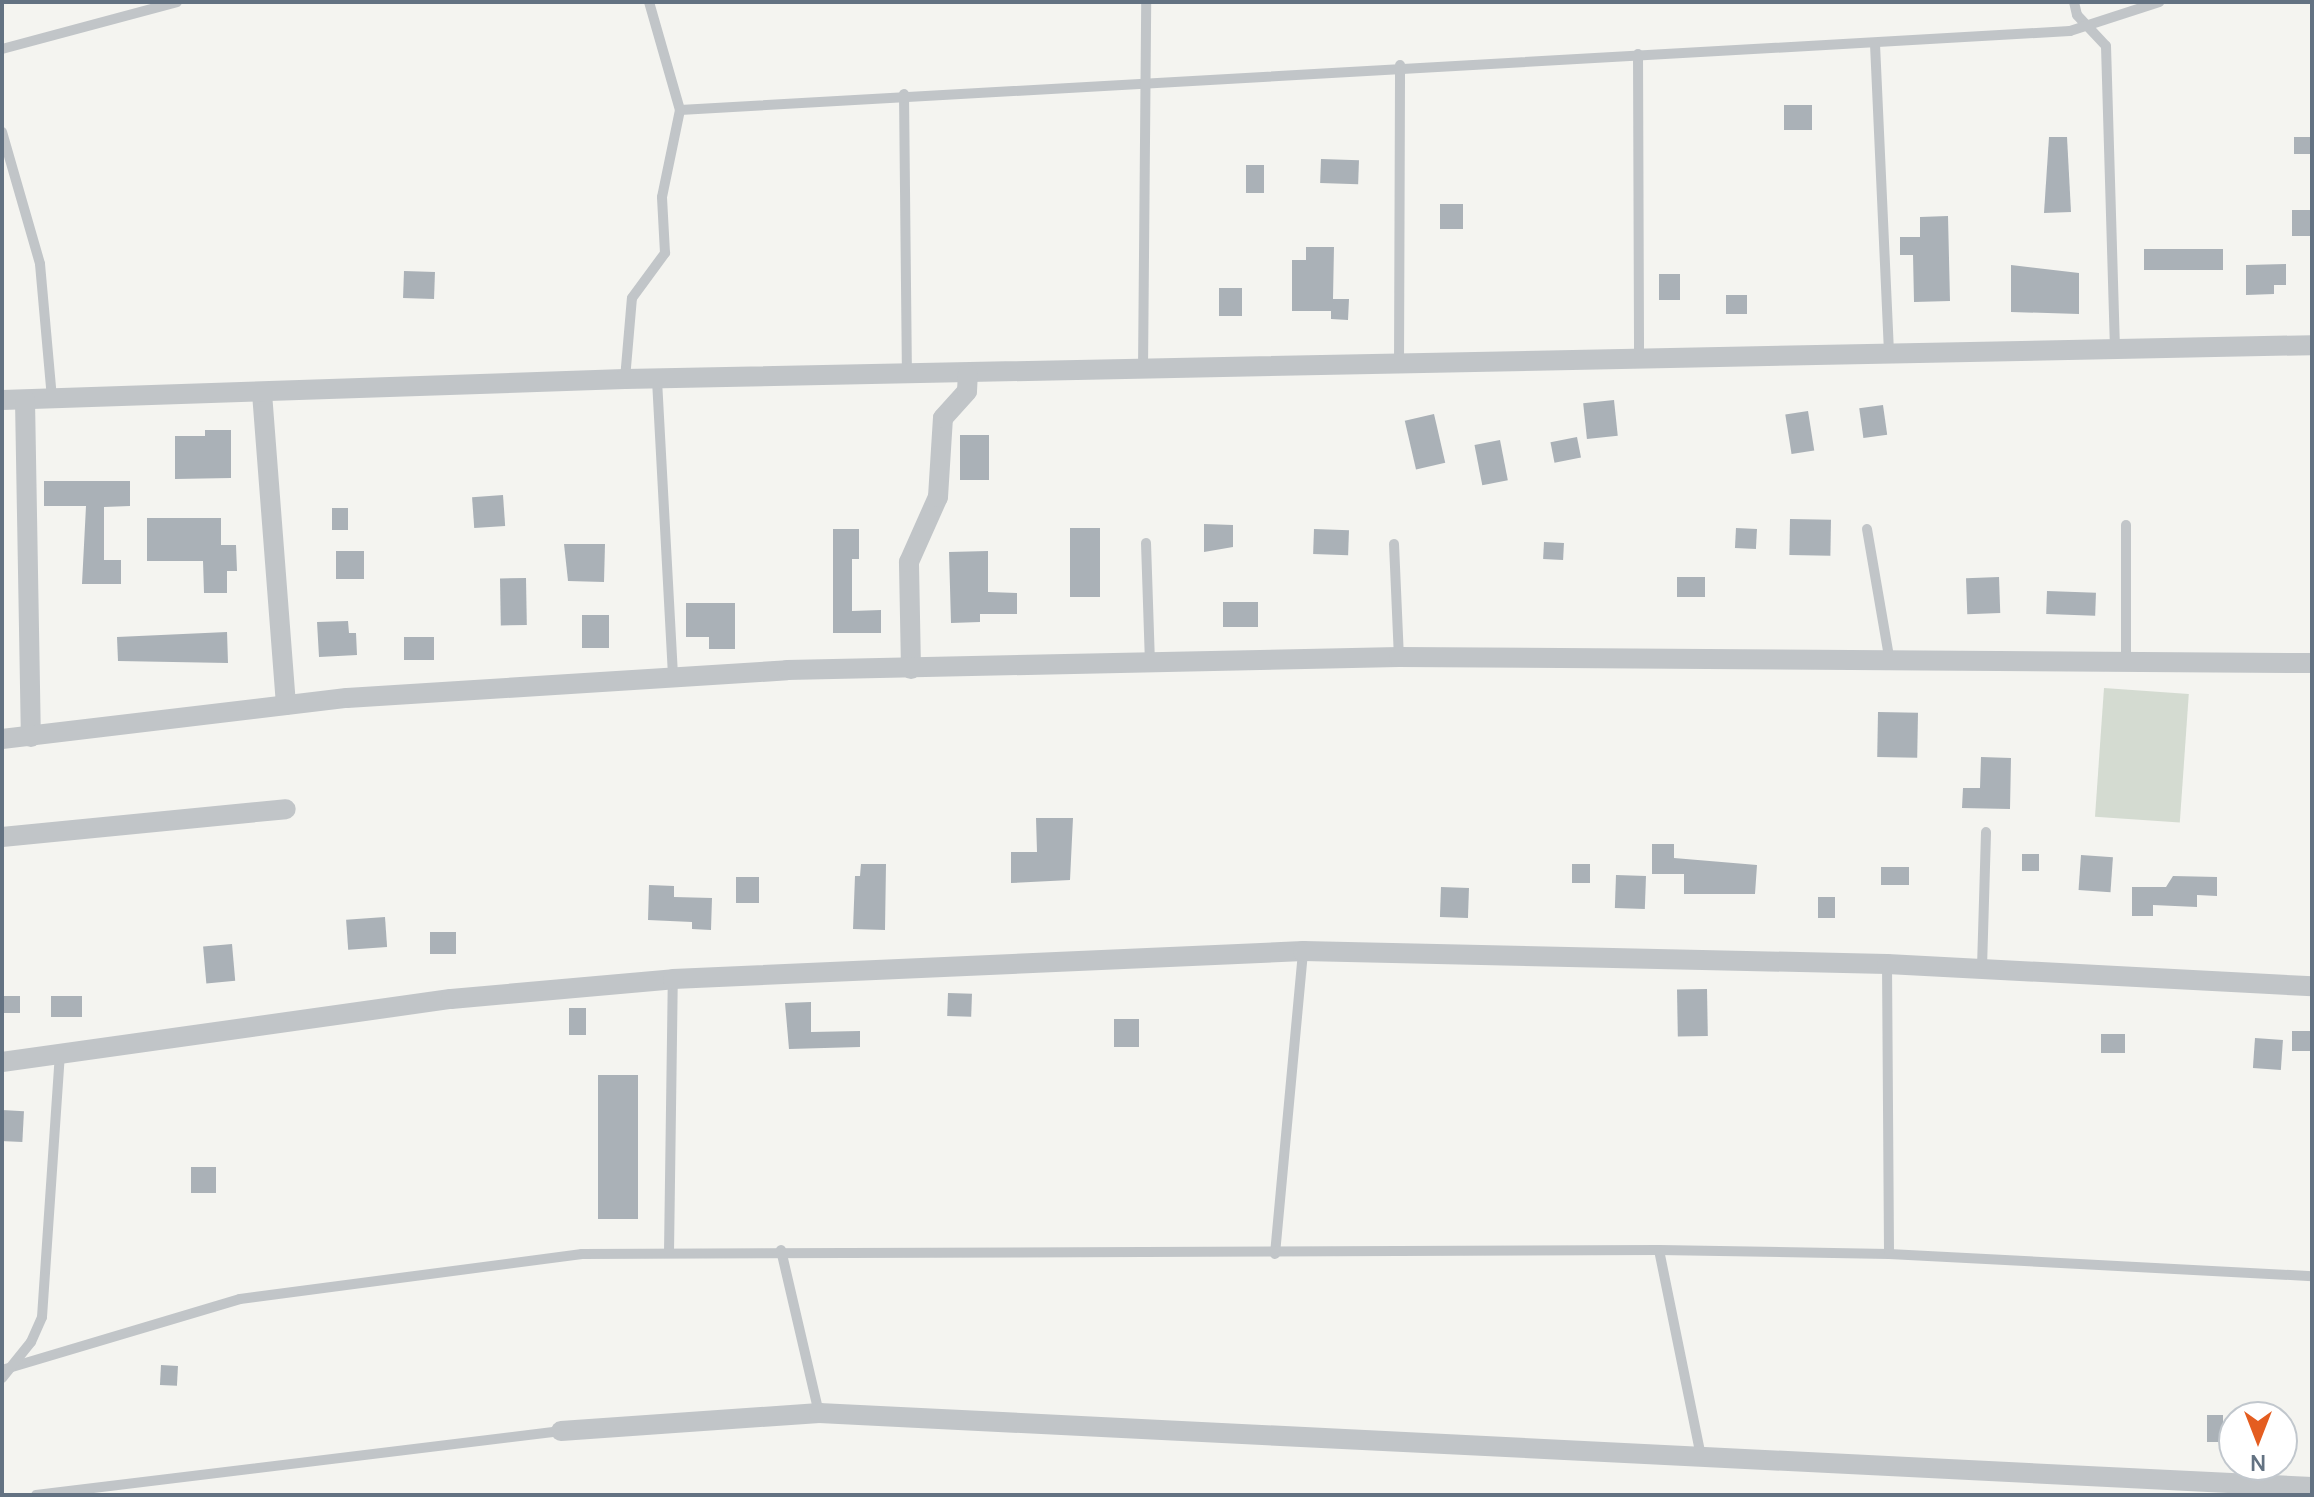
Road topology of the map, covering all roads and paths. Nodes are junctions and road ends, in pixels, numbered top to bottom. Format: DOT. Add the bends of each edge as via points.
graph roads {
  1 [pos="177,2"];
  2 [pos="649,2"];
  3 [pos="1146,2"];
  4 [pos="2074,2"];
  5 [pos="2159,2"];
  6 [pos="2091,27"];
  7 [pos="1875,44"];
  8 [pos="2,49"];
  9 [pos="1638,54"];
  10 [pos="1400,65"];
  11 [pos="1147,85"];
  12 [pos="904,94"];
  13 [pos="680,110"];
  14 [pos="2,132"];
  15 [pos="2312,345"];
  16 [pos="2115,348"];
  17 [pos="1889,352"];
  18 [pos="1639,359"];
  19 [pos="1399,365"];
  20 [pos="1143,370"];
  21 [pos="968,374"];
  22 [pos="907,375"];
  23 [pos="625,379"];
  24 [pos="657,380"];
  25 [pos="262,393"];
  26 [pos="52,398"];
  27 [pos="2,400"];
  28 [pos="25,400"];
  29 [pos="2126,525"];
  30 [pos="1867,529"];
  31 [pos="1146,543"];
  32 [pos="1394,544"];
  33 [pos="1399,657"];
  34 [pos="1150,663"];
  35 [pos="2312,663"];
  36 [pos="1891,664"];
  37 [pos="2126,664"];
  38 [pos="911,669"];
  39 [pos="673,677"];
  40 [pos="286,705"];
  41 [pos="31,737"];
  42 [pos="2,739"];
  43 [pos="286,809"];
  44 [pos="1986,832"];
  45 [pos="2,837"];
  46 [pos="1303,951"];
  47 [pos="1887,964"];
  48 [pos="1982,968"];
  49 [pos="673,979"];
  50 [pos="2312,986"];
  51 [pos="60,1053"];
  52 [pos="2,1062"];
  53 [pos="781,1250"];
  54 [pos="1659,1250"];
  55 [pos="669,1252"];
  56 [pos="1275,1254"];
  57 [pos="1889,1254"];
  58 [pos="2312,1276"];
  59 [pos="7,1368"];
  60 [pos="2,1378"];
  61 [pos="819,1413"];
  62 [pos="561,1431"];
  63 [pos="1700,1452"];
  64 [pos="2312,1487"];
  65 [pos="36,1495"];
  1 -- 8 [label="lane"];
  2 -- 13 [label="lane"];
  3 -- 11 [label="lane"];
  4 -- 6 [label="lane" via="2077,15"];
  5 -- 6 [label="lane"];
  6 -- 7 [label="lane"];
  6 -- 16 [label="lane" via="2106,46"];
  7 -- 9 [label="lane"];
  7 -- 17 [label="lane"];
  9 -- 10 [label="lane"];
  9 -- 18 [label="lane"];
  10 -- 11 [label="lane"];
  10 -- 19 [label="lane"];
  11 -- 12 [label="lane"];
  11 -- 20 [label="lane"];
  12 -- 13 [label="lane"];
  12 -- 22 [label="lane"];
  13 -- 23 [label="lane" via="662,197 665,253 632,298"];
  14 -- 26 [label="lane" via="40,264"];
  15 -- 16 [label="street"];
  16 -- 17 [label="street"];
  17 -- 18 [label="street"];
  18 -- 19 [label="street"];
  19 -- 20 [label="street"];
  20 -- 21 [label="street"];
  21 -- 22 [label="street"];
  21 -- 38 [label="street" via="967,391 943,418 938,497 909,562"];
  22 -- 24 [label="street"];
  23 -- 24 [label="street"];
  23 -- 25 [label="street"];
  24 -- 39 [label="lane"];
  25 -- 26 [label="street"];
  25 -- 40 [label="street"];
  26 -- 28 [label="street"];
  27 -- 28 [label="street"];
  28 -- 41 [label="street"];
  29 -- 37 [label="lane"];
  30 -- 36 [label="lane"];
  31 -- 34 [label="lane"];
  32 -- 33 [label="lane"];
  33 -- 34 [label="street"];
  33 -- 36 [label="street"];
  34 -- 38 [label="street"];
  35 -- 37 [label="street"];
  36 -- 37 [label="street"];
  38 -- 39 [label="street"];
  39 -- 40 [label="street"];
  40 -- 41 [label="street"];
  41 -- 42 [label="street"];
  43 -- 45 [label="street"];
  44 -- 48 [label="lane"];
  46 -- 47 [label="street"];
  46 -- 49 [label="street"];
  46 -- 56 [label="lane"];
  47 -- 48 [label="street"];
  47 -- 57 [label="lane"];
  48 -- 50 [label="street"];
  49 -- 51 [label="street" via="451,999"];
  49 -- 55 [label="lane"];
  51 -- 52 [label="street"];
  51 -- 59 [label="lane" via="42,1317"];
  53 -- 55 [label="lane"];
  53 -- 56 [label="lane"];
  53 -- 61 [label="lane"];
  54 -- 56 [label="lane"];
  54 -- 57 [label="lane"];
  54 -- 63 [label="lane"];
  55 -- 59 [label="lane" via="523,1260 280,1292"];
  57 -- 58 [label="lane"];
  59 -- 60 [label="lane"];
  61 -- 62 [label="street"];
  61 -- 63 [label="street"];
  62 -- 65 [label="lane"];
  63 -- 64 [label="street"];
}
